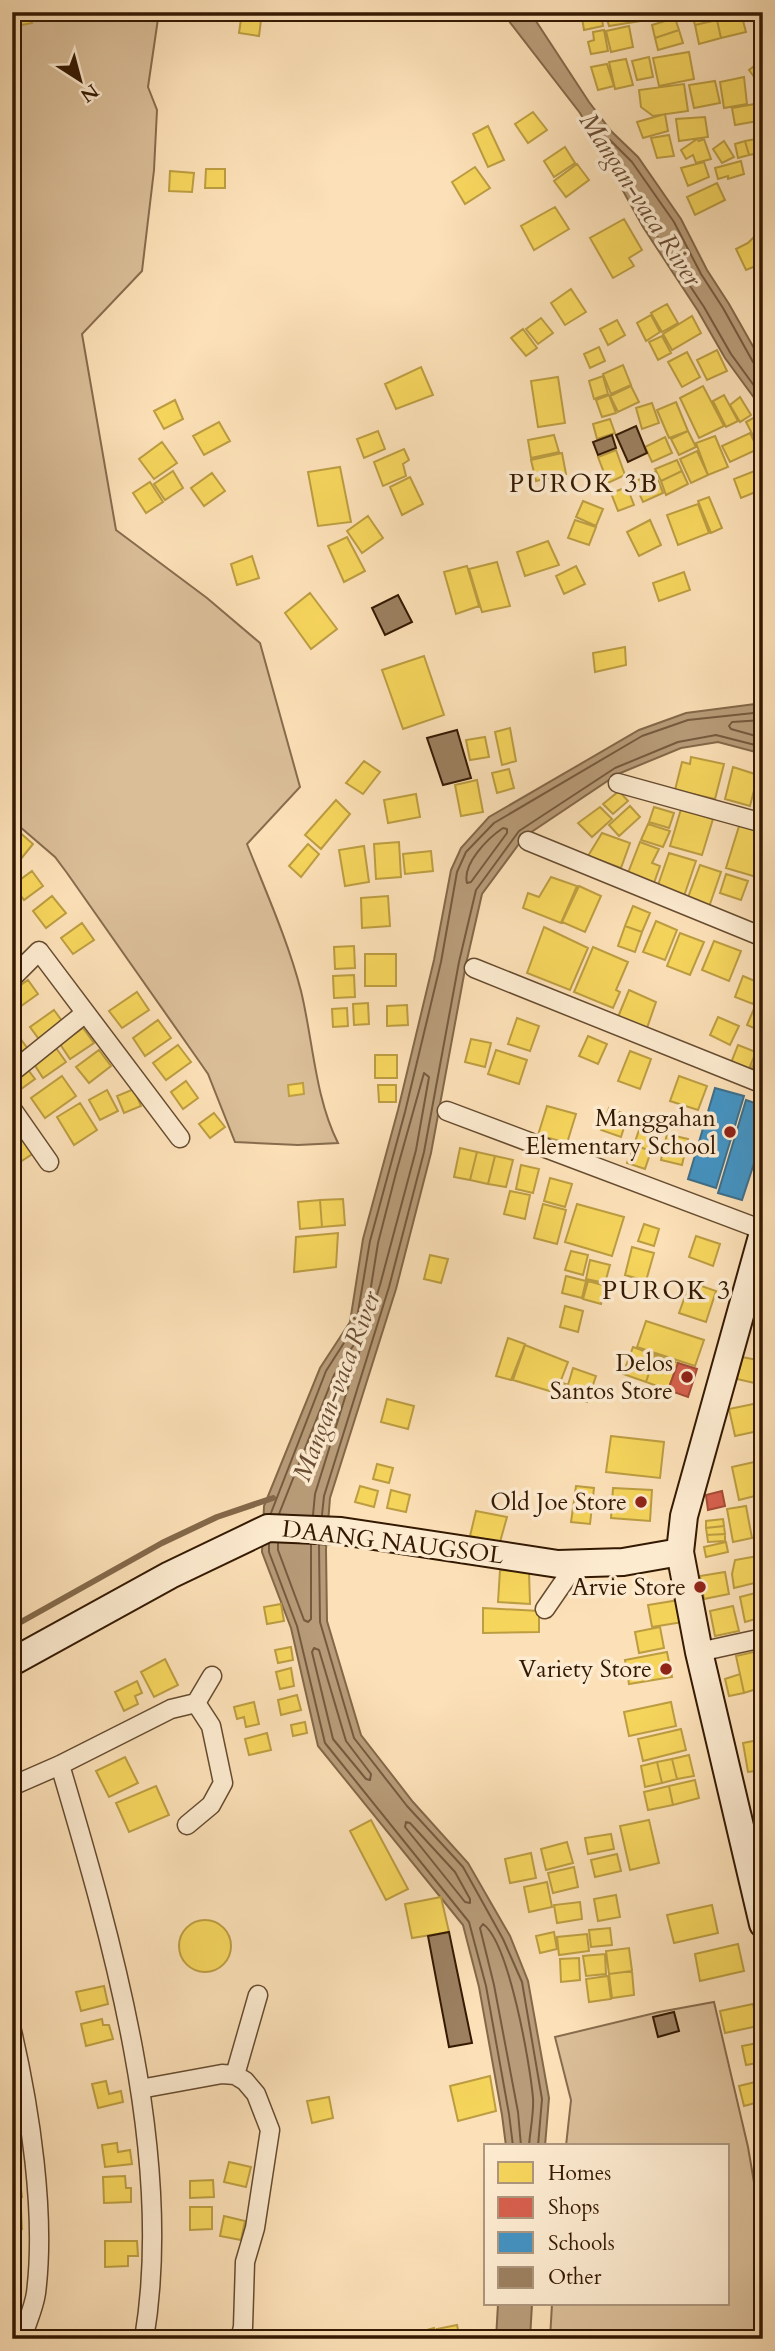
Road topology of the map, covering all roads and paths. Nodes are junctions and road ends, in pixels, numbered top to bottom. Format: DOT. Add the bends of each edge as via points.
graph roads {
  1 [pos="618,783"];
  2 [pos="763,823"];
  3 [pos="528,841"];
  4 [pos="763,937"];
  5 [pos="474,968"];
  6 [pos="12,978"];
  7 [pos="84,1014"];
  8 [pos="12,1072"];
  9 [pos="763,1084"];
  10 [pos="12,1110"];
  11 [pos="446,1111"];
  12 [pos="180,1138"];
  13 [pos="49,1162"];
  14 [pos="763,1231"];
  15 [pos="680,1552"];
  16 [pos="576,1564"];
  17 [pos="545,1609"];
  18 [pos="763,1638"];
  19 [pos="699,1652"];
  20 [pos="12,1662"];
  21 [pos="212,1676"];
  22 [pos="197,1703"];
  23 [pos="60,1765"];
  24 [pos="12,1786"];
  25 [pos="187,1825"];
  26 [pos="756,1872"];
  27 [pos="763,1924"];
  28 [pos="258,1995"];
  29 [pos="12,2031"];
  30 [pos="235,2074"];
  31 [pos="140,2089"];
  32 [pos="22,2339"];
  33 [pos="144,2339"];
  34 [pos="240,2339"];
  1 -- 2 [label="street"];
  3 -- 4 [label="street"];
  5 -- 9 [label="street"];
  6 -- 7 [label="street" via="38,951"];
  7 -- 8 [label="street"];
  7 -- 12 [label="street"];
  10 -- 13 [label="street"];
  11 -- 14 [label="street"];
  14 -- 15 [label="main road" via="684,1516"];
  15 -- 16 [label="main road, DAANG NAUGSOL"];
  15 -- 19 [label="main road"];
  16 -- 17 [label="street"];
  16 -- 20 [label="main road, DAANG NAUGSOL" via="341,1531 268,1528 170,1575"];
  18 -- 19 [label="street"];
  19 -- 26 [label="main road"];
  21 -- 22 [label="street"];
  22 -- 23 [label="street" via="172,1710"];
  22 -- 25 [label="street" via="211,1726 223,1783 211,1805"];
  23 -- 24 [label="street"];
  23 -- 31 [label="street" via="120,1986"];
  26 -- 27 [label="main road"];
  28 -- 30 [label="street"];
  29 -- 32 [label="street" via="35,2163 39,2249 36,2295"];
  30 -- 31 [label="street"];
  30 -- 34 [label="street" via="256,2094 270,2130 245,2262"];
  31 -- 33 [label="street" via="151,2213 150,2306"];
}
